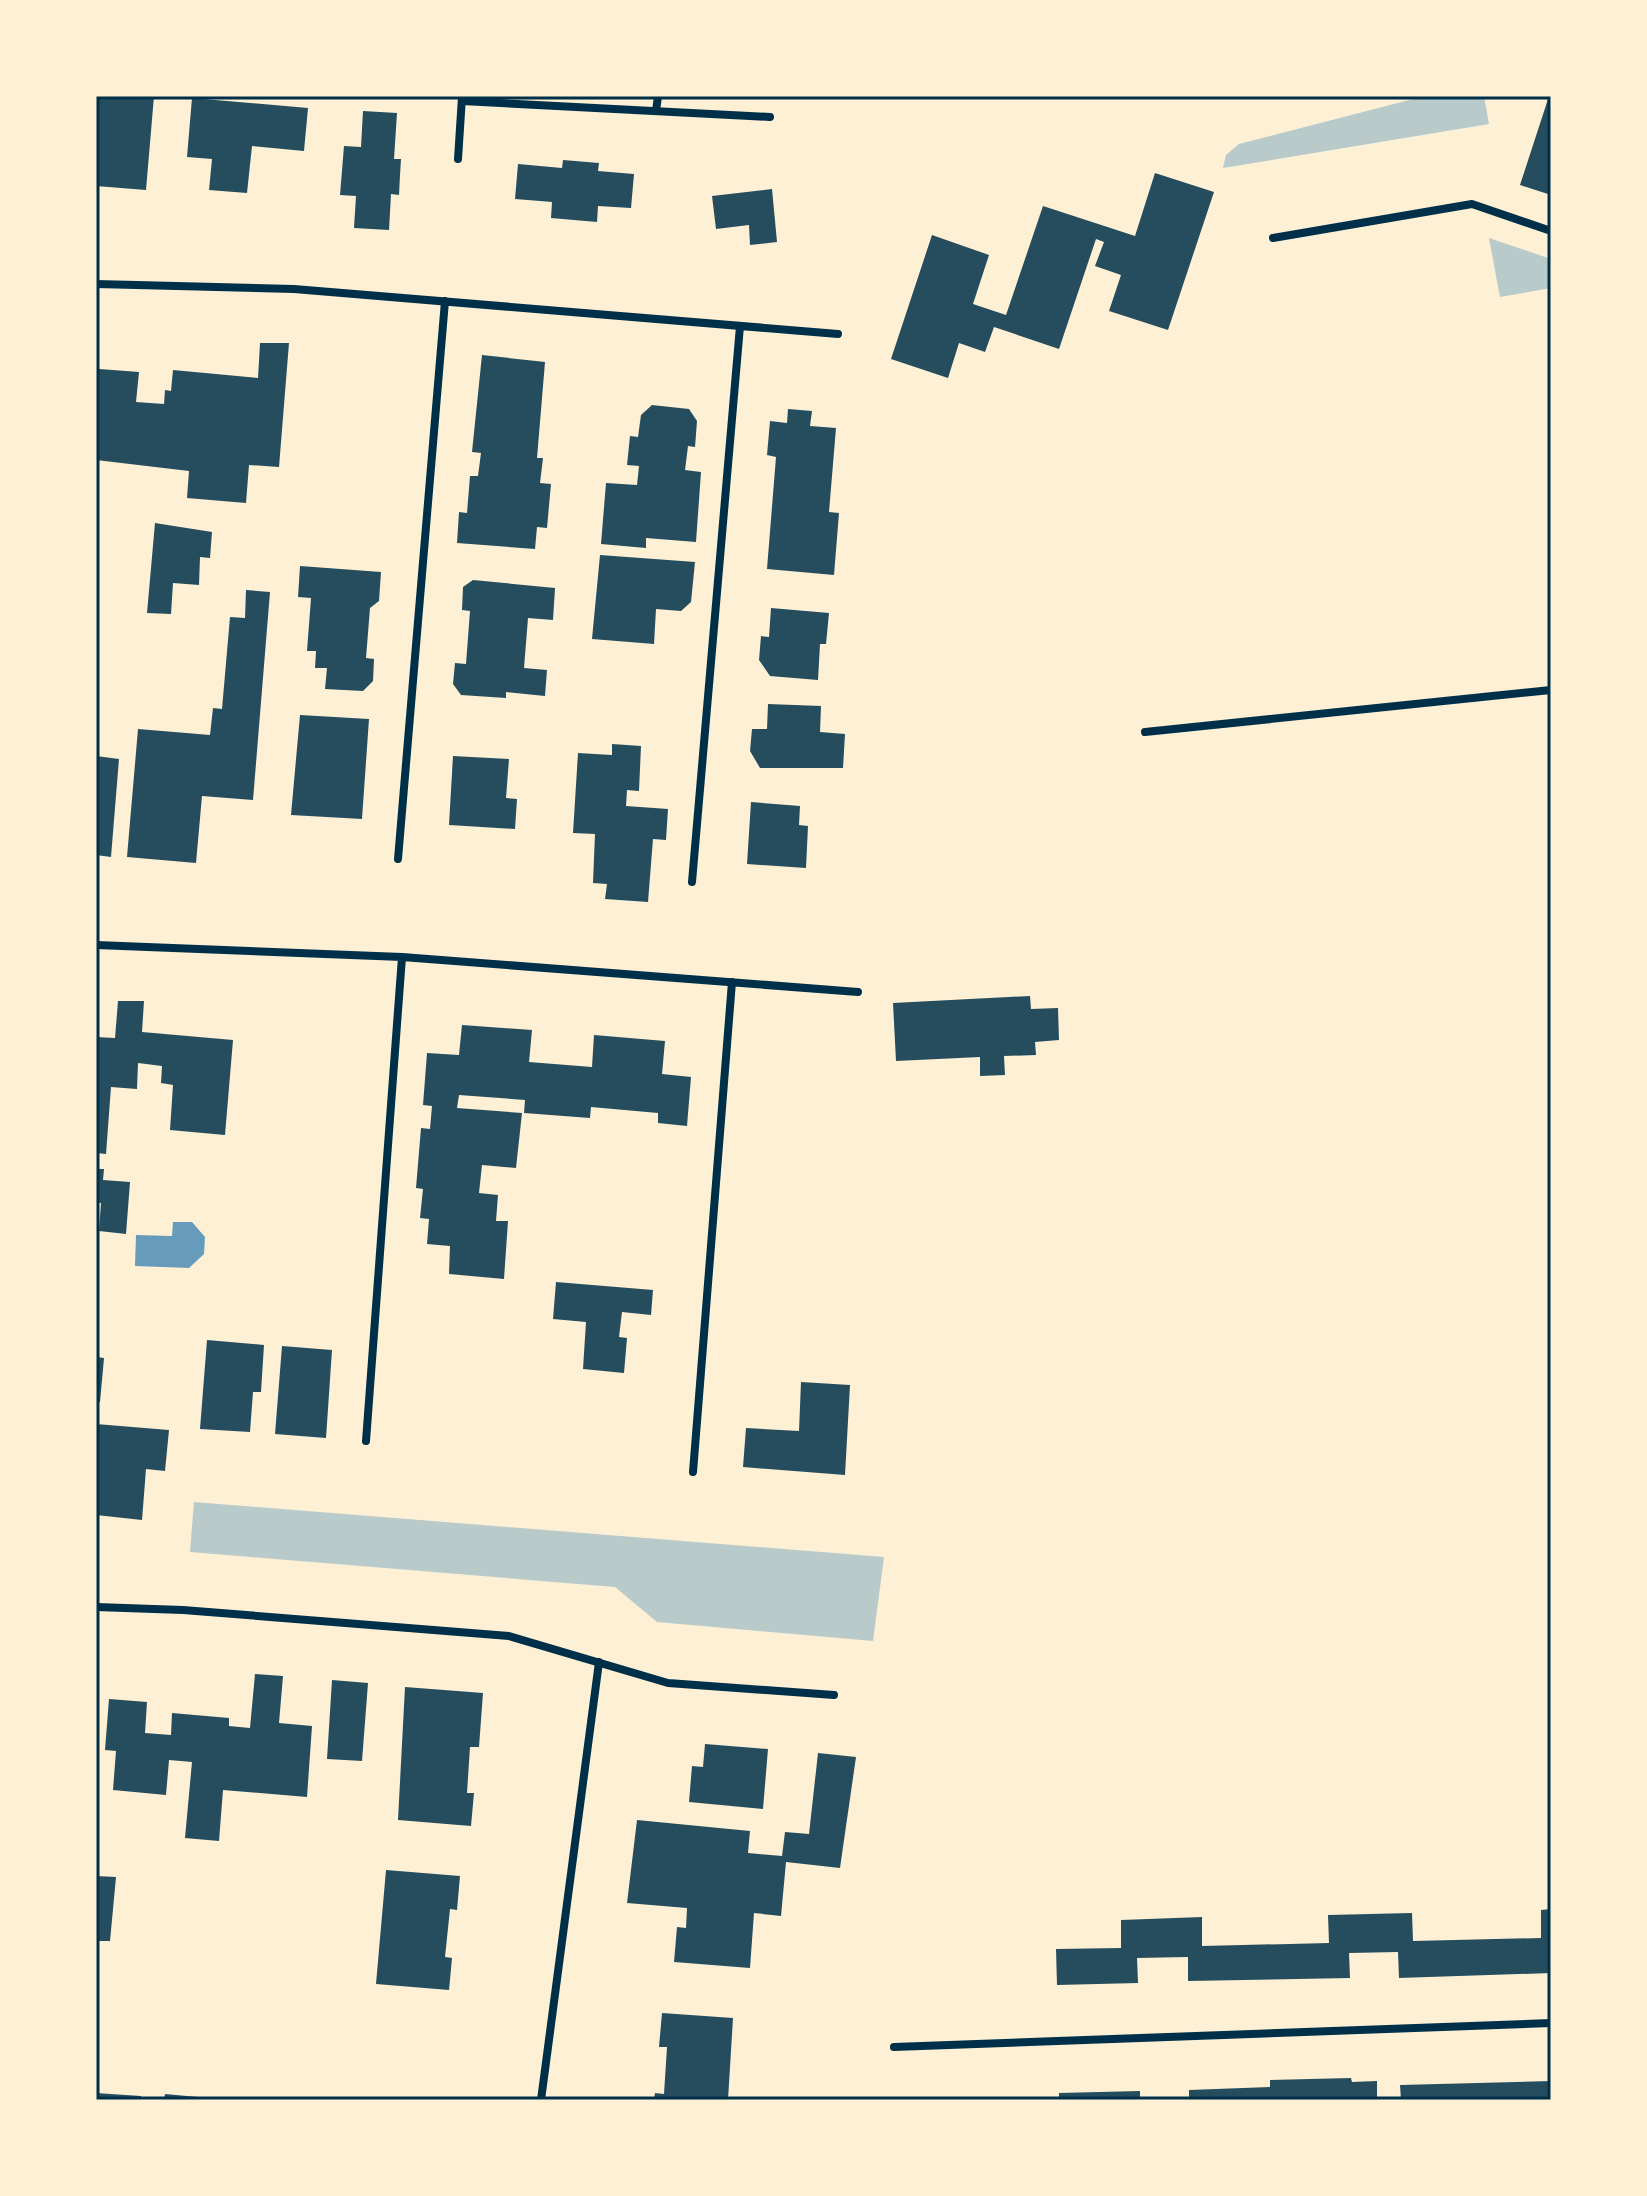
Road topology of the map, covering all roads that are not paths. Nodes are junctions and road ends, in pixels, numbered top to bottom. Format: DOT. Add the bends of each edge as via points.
graph roads {
  1 [pos="658,96"];
  2 [pos="462,98"];
  3 [pos="656,111"];
  4 [pos="770,117"];
  5 [pos="458,159"];
  6 [pos="1551,231"];
  7 [pos="1273,238"];
  8 [pos="96,284"];
  9 [pos="445,301"];
  10 [pos="740,326"];
  11 [pos="838,334"];
  12 [pos="1551,690"];
  13 [pos="1145,732"];
  14 [pos="398,859"];
  15 [pos="692,882"];
  16 [pos="96,945"];
  17 [pos="402,957"];
  18 [pos="732,982"];
  19 [pos="858,992"];
  20 [pos="366,1441"];
  21 [pos="693,1472"];
  22 [pos="96,1607"];
  23 [pos="599,1662"];
  24 [pos="834,1695"];
  25 [pos="1551,2023"];
  26 [pos="894,2047"];
  27 [pos="541,2100"];
  1 -- 3 [label="street"];
  2 -- 3 [label="street"];
  2 -- 5 [label="street"];
  3 -- 4 [label="street"];
  6 -- 7 [label="street" via="1472,204"];
  8 -- 9 [label="street" via="294,289"];
  9 -- 10 [label="street"];
  9 -- 14 [label="street"];
  10 -- 11 [label="street"];
  10 -- 15 [label="street"];
  12 -- 13 [label="street"];
  16 -- 17 [label="street"];
  17 -- 18 [label="street"];
  17 -- 20 [label="street"];
  18 -- 19 [label="street"];
  18 -- 21 [label="street"];
  22 -- 23 [label="street" via="509,1636"];
  23 -- 24 [label="street" via="668,1683"];
  23 -- 27 [label="street"];
  25 -- 26 [label="street"];
}
